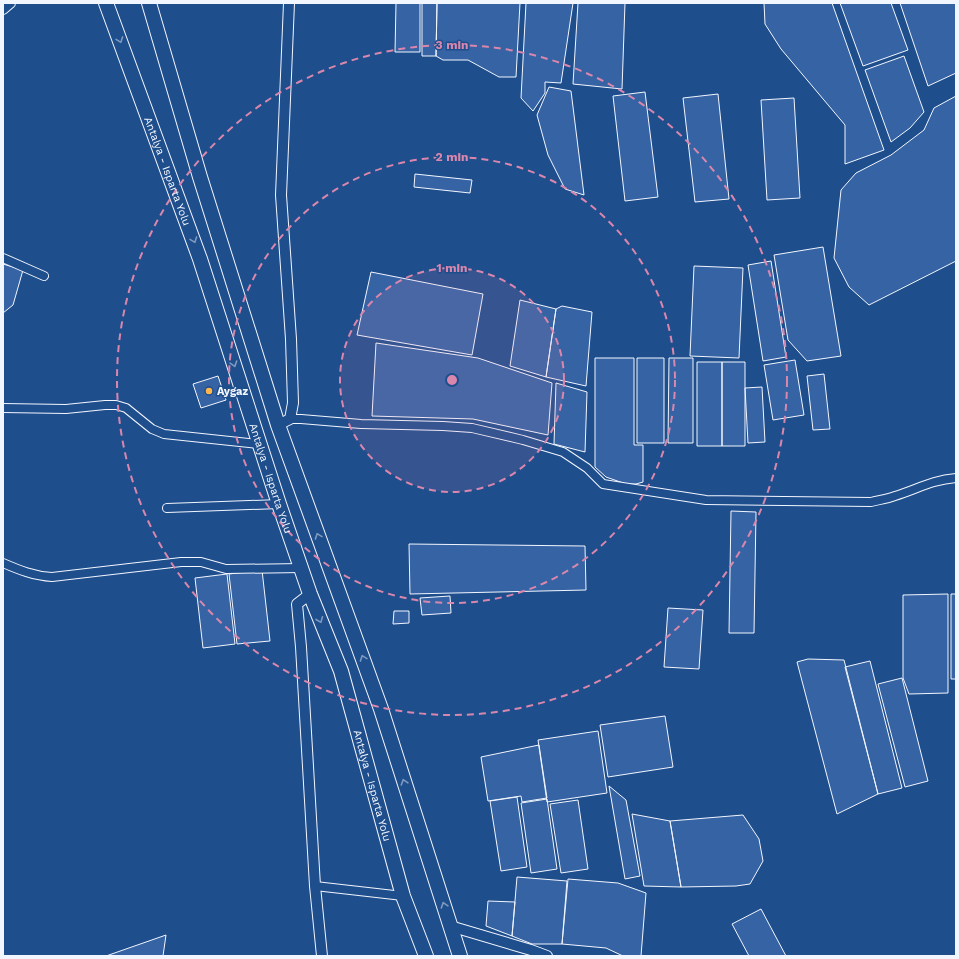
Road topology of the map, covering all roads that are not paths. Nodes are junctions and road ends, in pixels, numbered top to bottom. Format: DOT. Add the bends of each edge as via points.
graph roads {
  1 [pos="10,3"];
  2 [pos="106,3"];
  3 [pos="149,3"];
  4 [pos="289,3"];
  5 [pos="3,9"];
  6 [pos="3,258"];
  7 [pos="44,276"];
  8 [pos="3,408"];
  9 [pos="284,422"];
  10 [pos="260,444"];
  11 [pos="956,478"];
  12 [pos="279,504"];
  13 [pos="167,508"];
  14 [pos="3,563"];
  15 [pos="302,568"];
  16 [pos="310,594"];
  17 [pos="315,886"];
  18 [pos="403,896"];
  19 [pos="450,926"];
  20 [pos="322,956"];
  21 [pos="426,956"];
  22 [pos="460,956"];
  23 [pos="548,956"];
  1 -- 5 [label="street"];
  2 -- 10 [label="highway, Antalya - Isparta Yolu, one-way" via="200,259"];
  3 -- 9 [label="highway" via="202,185"];
  4 -- 9 [label="street" via="281,196 291,339 292,403"];
  6 -- 7 [label="street"];
  8 -- 10 [label="street" via="66,409 116,405 126,408 152,429 164,434"];
  9 -- 11 [label="street" via="301,418 361,424 472,428 563,452 587,468 604,484 706,500 871,502 896,496 922,485"];
  19 -- 9 [label="highway, one-way" via="381,709"];
  10 -- 12 [label="highway, Antalya - Isparta Yolu"];
  12 -- 13 [label="street"];
  12 -- 15 [label="highway, Antalya - Isparta Yolu"];
  14 -- 15 [label="street" via="34,574 52,577 181,562 201,562 226,569"];
  15 -- 16 [label="highway, Antalya - Isparta Yolu"];
  16 -- 17 [label="street" via="297,604"];
  16 -- 18 [label="highway, Antalya - Isparta Yolu, one-way" via="341,671"];
  17 -- 18 [label="street"];
  17 -- 20 [label="street"];
  18 -- 21 [label="highway, Antalya - Isparta Yolu"];
  19 -- 22 [label="highway"];
  19 -- 23 [label="street"];
}
